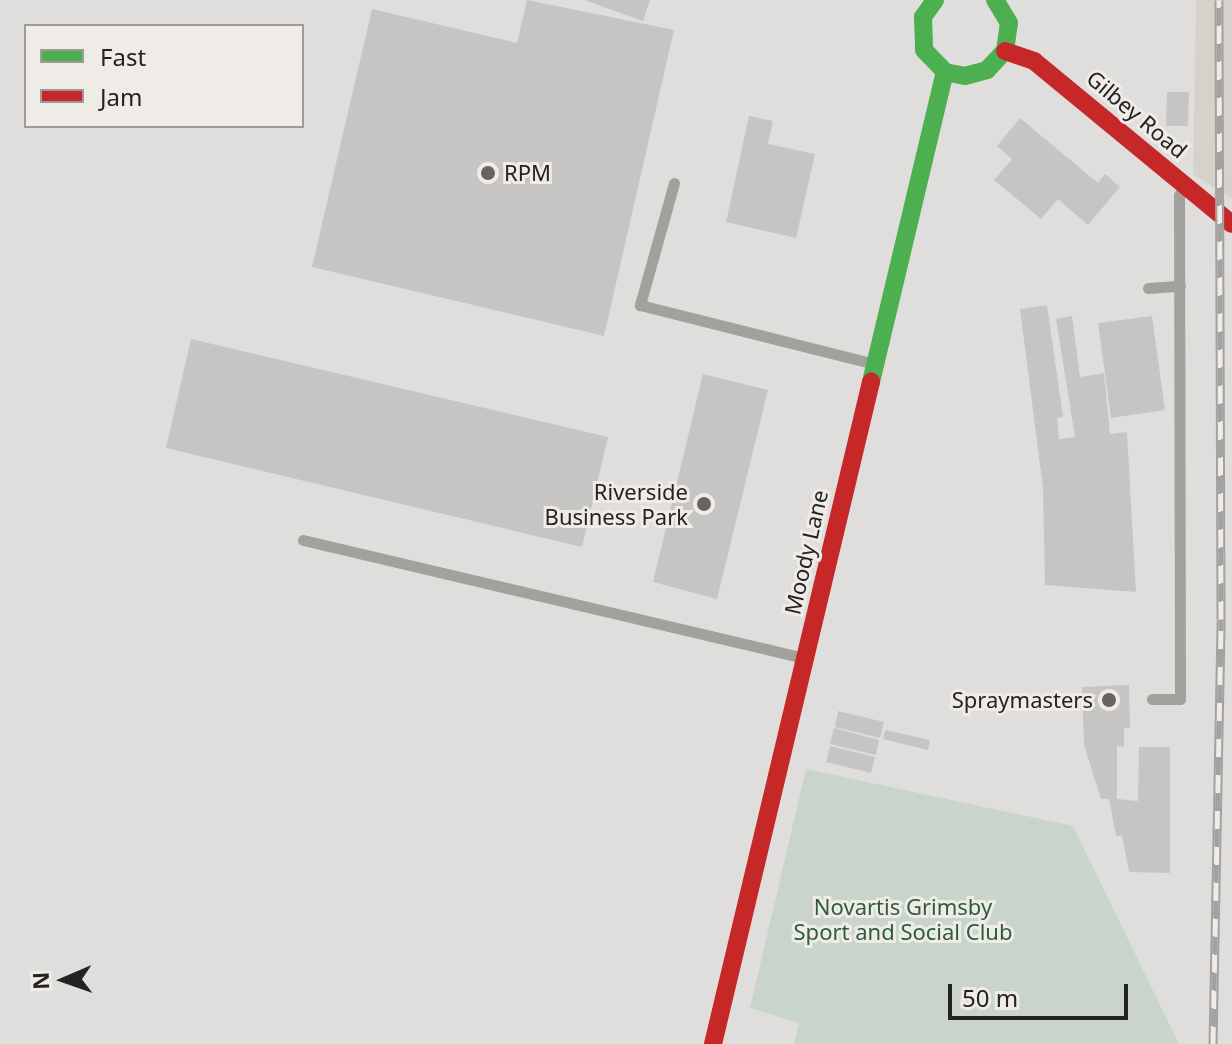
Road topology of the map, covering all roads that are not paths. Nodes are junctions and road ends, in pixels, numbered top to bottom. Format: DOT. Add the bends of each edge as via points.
graph roads {
  1 [pos="935,0"];
  2 [pos="995,0"];
  3 [pos="1005,51"];
  4 [pos="945,72"];
  5 [pos="674,183"];
  6 [pos="1187,187"];
  7 [pos="1232,224"];
  8 [pos="1180,286"];
  9 [pos="1148,288"];
  10 [pos="875,364"];
  11 [pos="303,540"];
  12 [pos="805,658"];
  13 [pos="1152,699"];
  14 [pos="713,1044"];
  1 -- 4 [label="street" via="920,33 924,50"];
  2 -- 3 [label="street" via="1009,23"];
  3 -- 4 [label="street" via="980,74"];
  3 -- 6 [label="street, Gilbey Road" via="1034,61"];
  4 -- 10 [label="street, Moody Lane"];
  5 -- 10 [label="lane" via="640,305"];
  6 -- 7 [label="street, Gilbey Road"];
  6 -- 8 [label="lane" via="1179,195"];
  8 -- 9 [label="lane"];
  8 -- 13 [label="lane" via="1180,699"];
  10 -- 12 [label="street, Moody Lane"];
  11 -- 12 [label="lane"];
  12 -- 14 [label="street, Moody Lane"];
}
